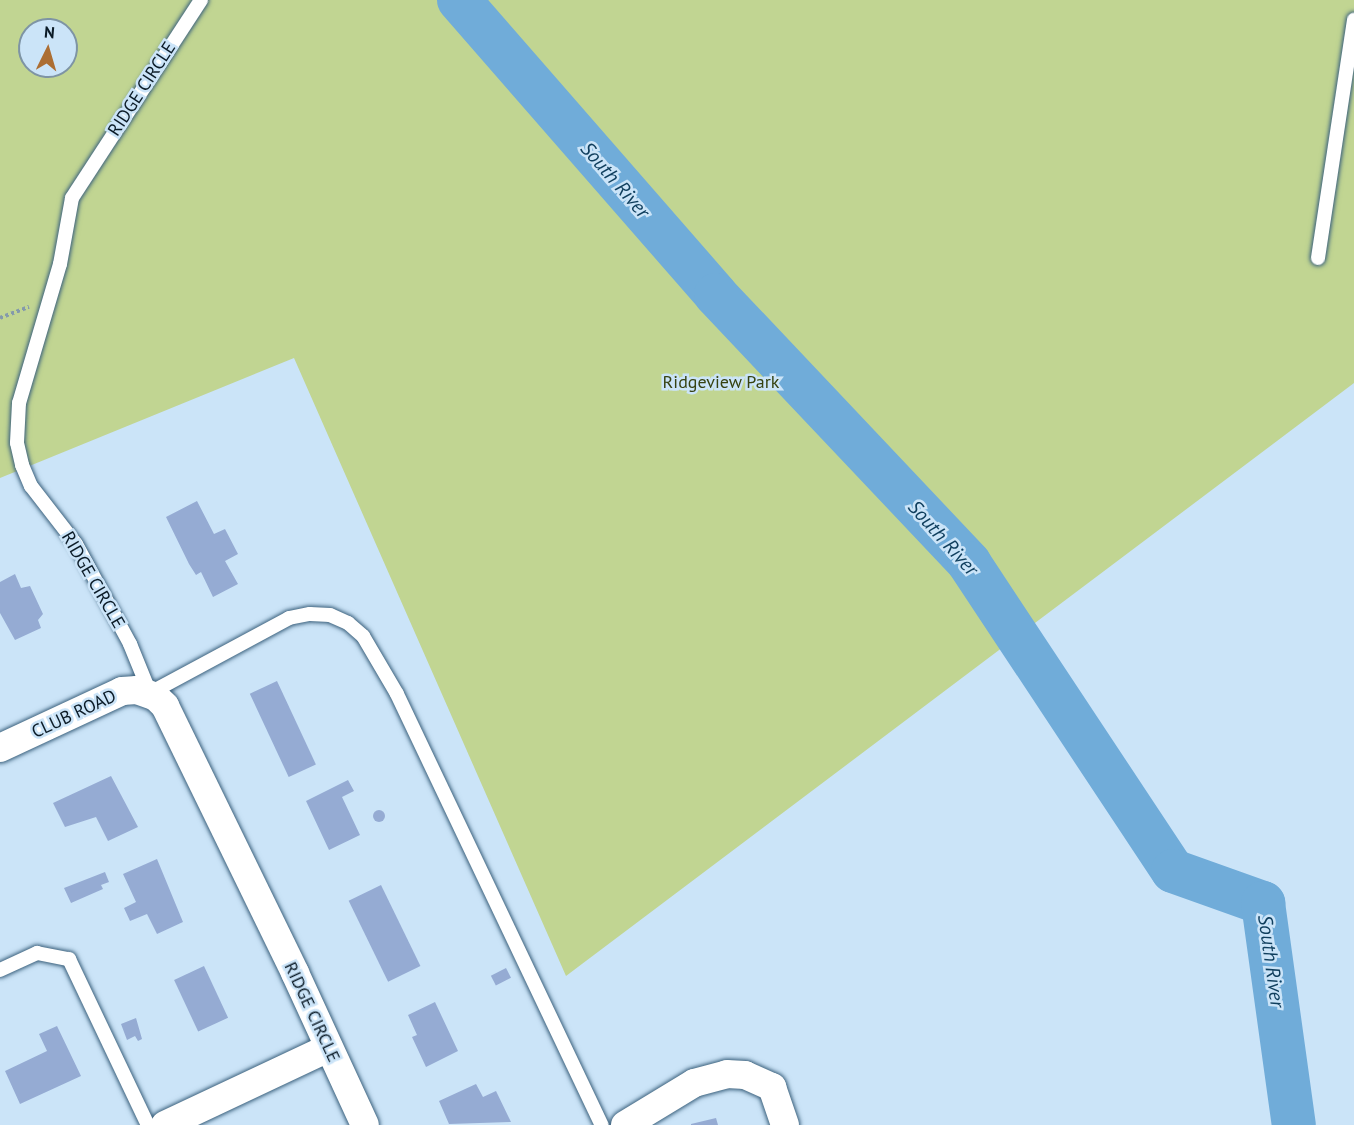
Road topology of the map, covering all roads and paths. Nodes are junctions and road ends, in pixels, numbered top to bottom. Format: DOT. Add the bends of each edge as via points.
graph roads {
  1 [pos="201,0"];
  2 [pos="1354,20"];
  3 [pos="1318,258"];
  4 [pos="49,299"];
  5 [pos="0,318"];
  6 [pos="150,693"];
  7 [pos="0,748"];
  8 [pos="0,970"];
  9 [pos="329,1048"];
  10 [pos="148,1125"];
  11 [pos="165,1125"];
  12 [pos="364,1125"];
  13 [pos="602,1125"];
  14 [pos="625,1125"];
  15 [pos="785,1125"];
  1 -- 4 [label="lane, RIDGE CIRCLE" via="72,198"];
  2 -- 3 [label="lane"];
  4 -- 5 [label="path"];
  4 -- 6 [label="lane, RIDGE CIRCLE" via="19,403 17,443 22,465 31,486 76,544 130,644"];
  6 -- 7 [label="street, CLUB ROAD" via="122,691"];
  6 -- 9 [label="street, RIDGE CIRCLE" via="165,706"];
  6 -- 13 [label="lane" via="289,618 330,615 363,636 397,694"];
  8 -- 10 [label="lane" via="37,953 69,959"];
  9 -- 11 [label="street"];
  9 -- 12 [label="street, RIDGE CIRCLE"];
  14 -- 15 [label="street" via="694,1083 727,1074 745,1075 772,1087"];
}
